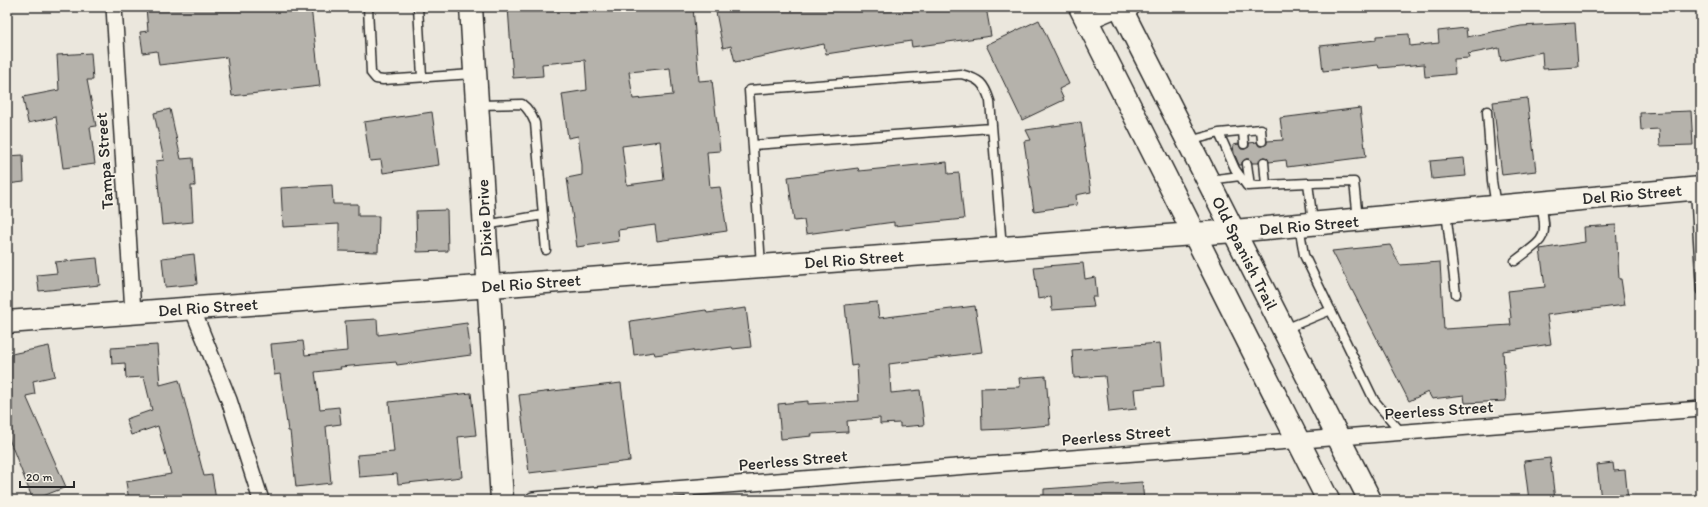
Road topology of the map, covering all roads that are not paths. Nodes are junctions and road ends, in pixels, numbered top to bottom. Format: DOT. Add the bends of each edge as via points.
graph roads {
  1 [pos="114,7"];
  2 [pos="368,7"];
  3 [pos="418,7"];
  4 [pos="471,7"];
  5 [pos="1124,7"];
  6 [pos="1083,14"];
  7 [pos="475,74"];
  8 [pos="422,77"];
  9 [pos="477,105"];
  10 [pos="1486,111"];
  11 [pos="992,128"];
  12 [pos="1243,131"];
  13 [pos="1219,133"];
  14 [pos="1188,141"];
  15 [pos="1262,141"];
  16 [pos="1244,144"];
  17 [pos="752,145"];
  18 [pos="1264,162"];
  19 [pos="1247,164"];
  20 [pos="1240,176"];
  21 [pos="1208,181"];
  22 [pos="1308,184"];
  23 [pos="1266,185"];
  24 [pos="1250,186"];
  25 [pos="1698,188"];
  26 [pos="1541,203"];
  27 [pos="1496,207"];
  28 [pos="1446,212"];
  29 [pos="543,215"];
  30 [pos="1358,220"];
  31 [pos="484,225"];
  32 [pos="1306,225"];
  33 [pos="1234,231"];
  34 [pos="1194,234"];
  35 [pos="1002,249"];
  36 [pos="546,250"];
  37 [pos="1515,260"];
  38 [pos="761,266"];
  39 [pos="488,286"];
  40 [pos="1701,291"];
  41 [pos="1456,294"];
  42 [pos="192,308"];
  43 [pos="1331,310"];
  44 [pos="133,312"];
  45 [pos="7,322"];
  46 [pos="1283,330"];
  47 [pos="1701,409"];
  48 [pos="1402,432"];
  49 [pos="1338,437"];
  50 [pos="1296,440"];
  51 [pos="689,494"];
  52 [pos="261,500"];
  53 [pos="502,500"];
  54 [pos="533,500"];
  55 [pos="1328,500"];
  56 [pos="1370,500"];
  1 -- 44 [label="street, Tampa Street"];
  2 -- 8 [label="lane" via="371,73 376,79 383,80"];
  3 -- 8 [label="lane"];
  4 -- 7 [label="street, Dixie Drive"];
  5 -- 6 [label="street"];
  5 -- 14 [label="street, Old Spanish Trail"];
  6 -- 34 [label="street"];
  7 -- 8 [label="lane"];
  7 -- 9 [label="street, Dixie Drive"];
  9 -- 29 [label="lane" via="522,104 531,114 535,123"];
  9 -- 31 [label="street, Dixie Drive"];
  10 -- 27 [label="lane"];
  11 -- 17 [label="lane"];
  11 -- 17 [label="lane" via="990,101 986,89 980,81 961,74 749,90"];
  11 -- 35 [label="lane"];
  12 -- 13 [label="lane"];
  12 -- 15 [label="lane" via="1261,129"];
  12 -- 16 [label="lane"];
  13 -- 14 [label="lane"];
  13 -- 20 [label="lane"];
  14 -- 21 [label="street, Old Spanish Trail"];
  17 -- 38 [label="lane"];
  18 -- 23 [label="lane"];
  19 -- 24 [label="lane"];
  20 -- 21 [label="lane"];
  20 -- 24 [label="lane" via="1247,186"];
  21 -- 33 [label="street, Old Spanish Trail"];
  22 -- 23 [label="lane"];
  22 -- 30 [label="lane" via="1354,182"];
  22 -- 32 [label="lane"];
  23 -- 24 [label="lane"];
  25 -- 26 [label="street, Del Rio Street"];
  25 -- 40 [label="lane"];
  26 -- 27 [label="street, Del Rio Street"];
  26 -- 37 [label="lane" via="1546,225 1542,240"];
  27 -- 28 [label="street, Del Rio Street"];
  28 -- 30 [label="street, Del Rio Street"];
  28 -- 41 [label="lane"];
  29 -- 31 [label="lane"];
  29 -- 36 [label="lane"];
  30 -- 32 [label="street, Del Rio Street"];
  31 -- 39 [label="street, Dixie Drive"];
  32 -- 33 [label="street, Del Rio Street"];
  32 -- 43 [label="lane" via="1304,255"];
  33 -- 34 [label="street, Del Rio Street"];
  33 -- 46 [label="street, Old Spanish Trail"];
  34 -- 35 [label="street, Del Rio Street"];
  34 -- 50 [label="street"];
  35 -- 38 [label="street, Del Rio Street"];
  38 -- 39 [label="street, Del Rio Street"];
  39 -- 42 [label="street, Del Rio Street"];
  39 -- 53 [label="street, Dixie Drive"];
  42 -- 44 [label="street, Del Rio Street"];
  42 -- 52 [label="street" via="229,400"];
  43 -- 46 [label="lane"];
  43 -- 48 [label="lane" via="1374,400"];
  44 -- 45 [label="street, Del Rio Street"];
  46 -- 49 [label="street, Old Spanish Trail"];
  47 -- 48 [label="street, Peerless Street"];
  48 -- 49 [label="street, Peerless Street"];
  49 -- 50 [label="street, Peerless Street"];
  49 -- 56 [label="street, Old Spanish Trail"];
  50 -- 51 [label="street, Peerless Street"];
  50 -- 55 [label="street"];
  51 -- 54 [label="street, Peerless Street"];
}
